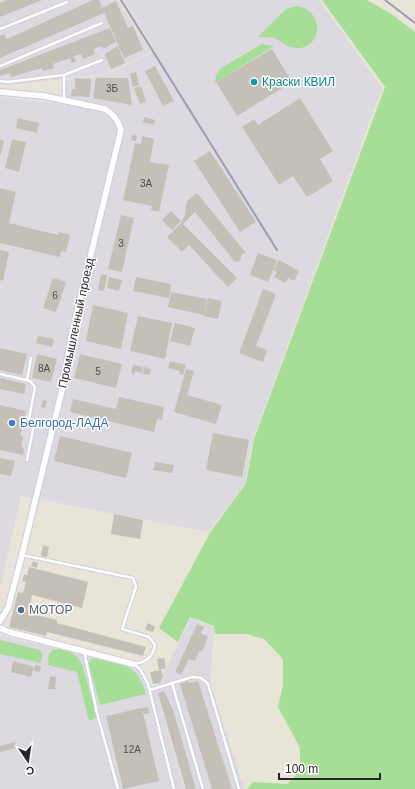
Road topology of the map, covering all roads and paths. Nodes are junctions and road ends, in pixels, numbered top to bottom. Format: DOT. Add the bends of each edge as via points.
graph roads {
  1 [pos="67,2"];
  2 [pos="102,24"];
  3 [pos="0,29"];
  4 [pos="102,60"];
  5 [pos="0,66"];
  6 [pos="64,75"];
  7 [pos="0,81"];
  8 [pos="0,92"];
  9 [pos="64,100"];
  10 [pos="31,358"];
  11 [pos="0,374"];
  12 [pos="27,380"];
  13 [pos="27,460"];
  14 [pos="22,555"];
  15 [pos="0,621"];
  16 [pos="0,628"];
  17 [pos="84,651"];
  18 [pos="133,664"];
  19 [pos="172,683"];
  20 [pos="150,690"];
  21 [pos="118,789"];
  22 [pos="174,789"];
  23 [pos="203,789"];
  24 [pos="239,789"];
  1 -- 3 [label="lane"];
  2 -- 5 [label="lane"];
  4 -- 6 [label="lane"];
  6 -- 7 [label="lane"];
  6 -- 9 [label="lane"];
  8 -- 9 [label="street, Промышленный проезд"];
  9 -- 14 [label="street, Промышленный проезд" via="105,109 113,114 121,130"];
  10 -- 12 [label="lane"];
  11 -- 12 [label="lane"];
  12 -- 13 [label="lane" via="33,383 36,391 29,419 34,424"];
  14 -- 15 [label="street, Промышленный проезд" via="8,608"];
  14 -- 18 [label="lane" via="133,578 136,587 122,629 149,637 155,645 149,658 140,664"];
  16 -- 17 [label="street"];
  17 -- 18 [label="street"];
  17 -- 21 [label="lane"];
  18 -- 20 [label="lane" via="143,672"];
  19 -- 20 [label="lane"];
  19 -- 23 [label="lane"];
  19 -- 24 [label="lane" via="199,677 208,684"];
  20 -- 22 [label="lane"];
}
